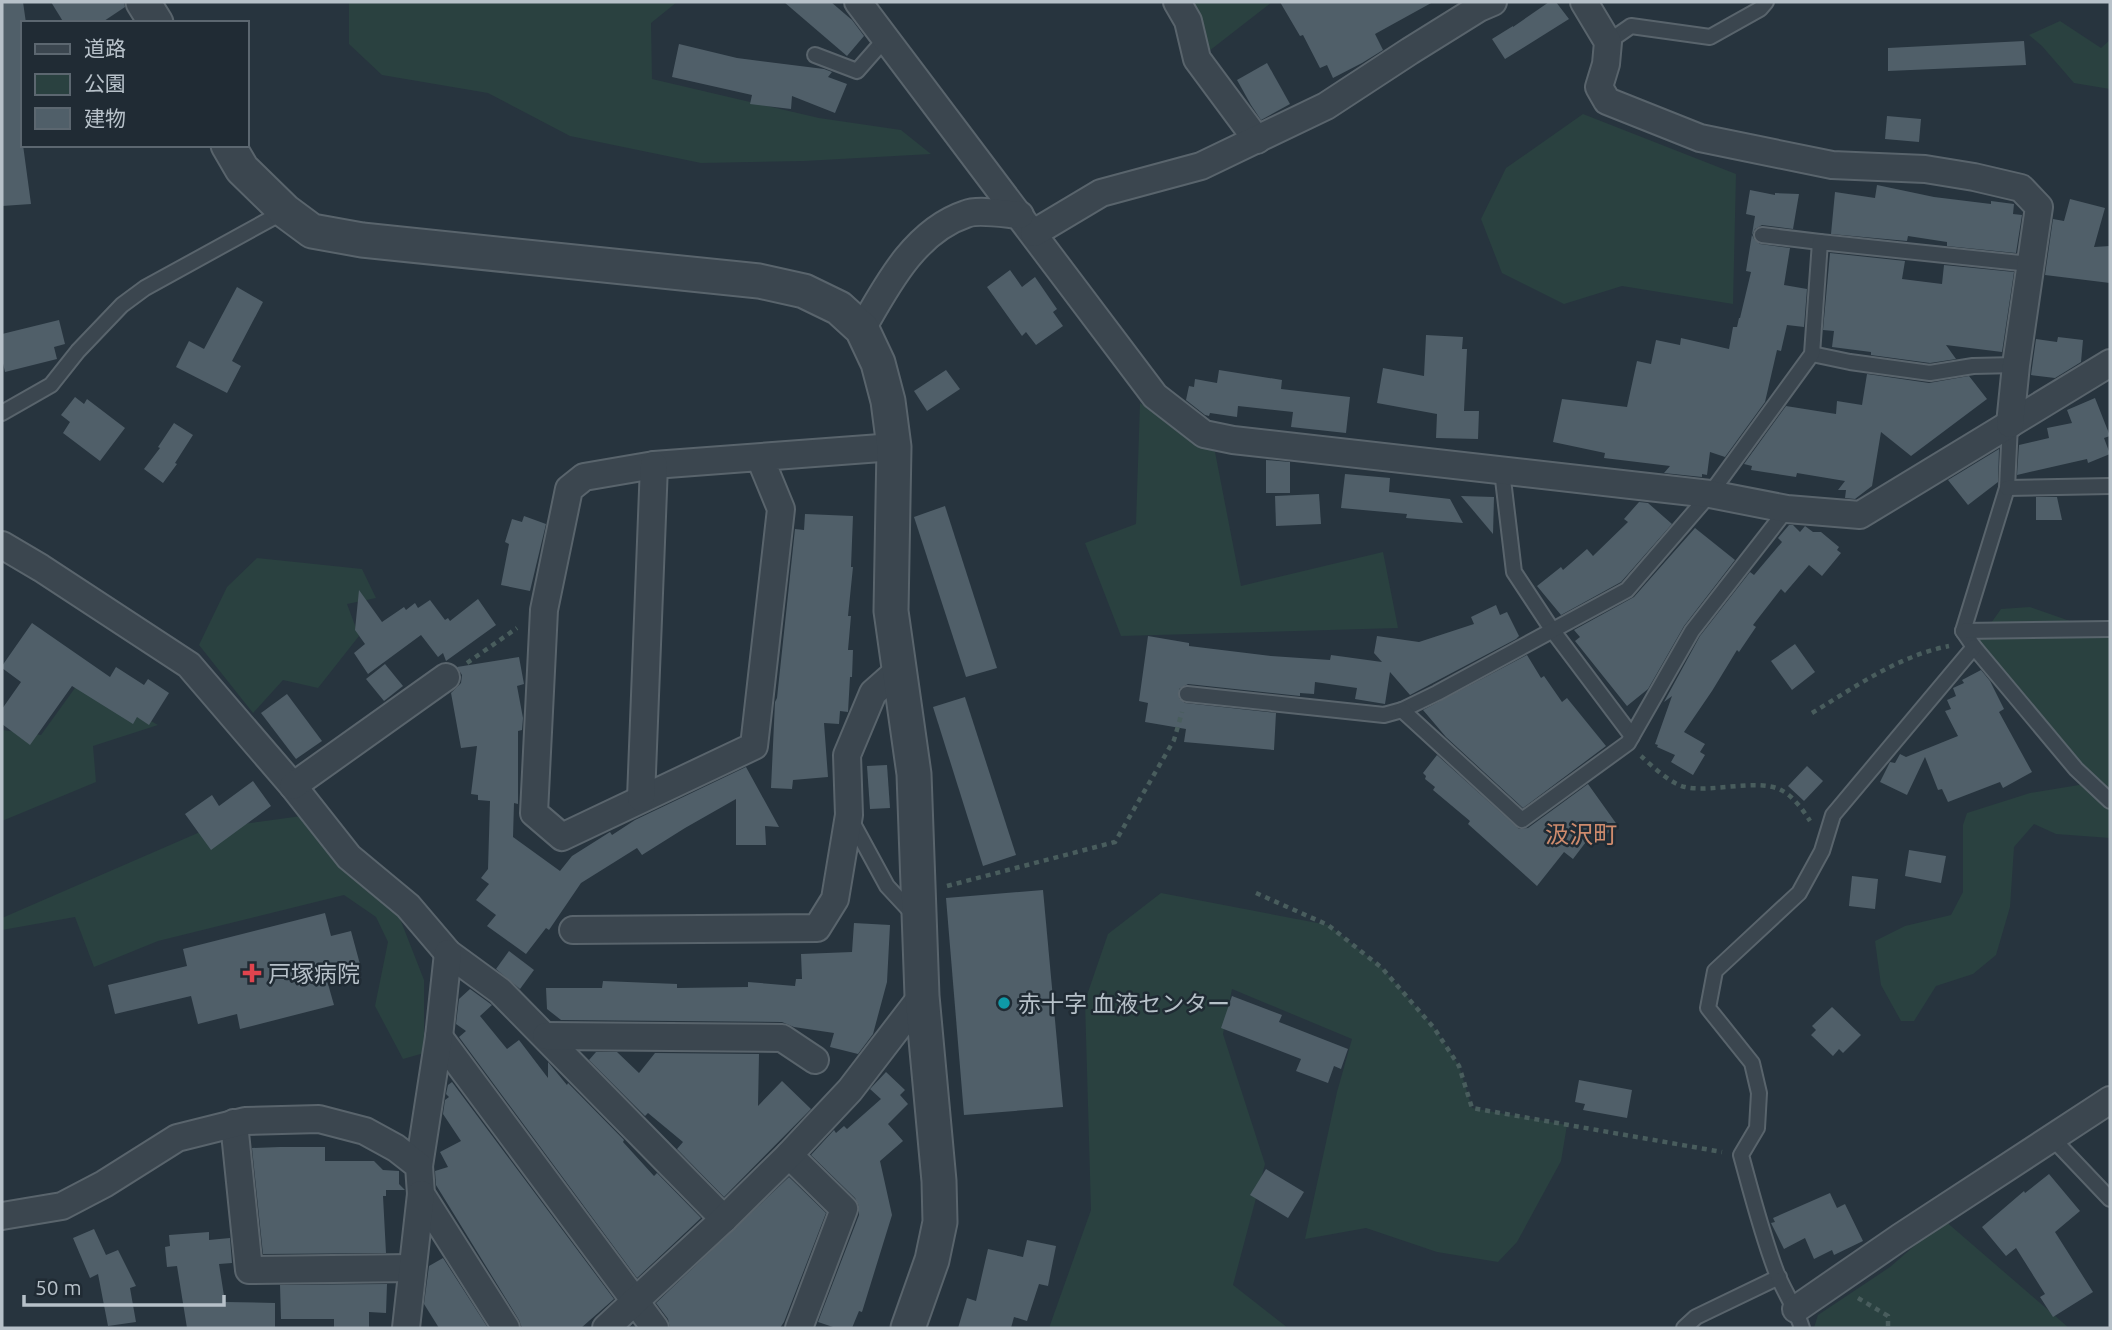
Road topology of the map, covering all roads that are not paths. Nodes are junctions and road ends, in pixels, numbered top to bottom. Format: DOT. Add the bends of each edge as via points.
graph roads {
  1 [pos="143,2"];
  2 [pos="858,2"];
  3 [pos="1177,2"];
  4 [pos="1493,2"];
  5 [pos="1584,2"];
  6 [pos="1766,2"];
  7 [pos="155,21"];
  8 [pos="886,38"];
  9 [pos="1608,42"];
  10 [pos="815,55"];
  11 [pos="1257,140"];
  12 [pos="229,147"];
  13 [pos="285,211"];
  14 [pos="1027,224"];
  15 [pos="1762,235"];
  16 [pos="1820,242"];
  17 [pos="2030,264"];
  18 [pos="862,328"];
  19 [pos="1812,354"];
  20 [pos="2110,363"];
  21 [pos="2016,365"];
  22 [pos="2,413"];
  23 [pos="2010,424"];
  24 [pos="894,447"];
  25 [pos="760,457"];
  26 [pos="654,465"];
  27 [pos="1502,471"];
  28 [pos="2110,486"];
  29 [pos="2007,488"];
  30 [pos="1710,495"];
  31 [pos="1787,509"];
  32 [pos="2,545"];
  33 [pos="2110,629"];
  34 [pos="1553,631"];
  35 [pos="1969,640"];
  36 [pos="899,670"];
  37 [pos="446,677"];
  38 [pos="1186,694"];
  39 [pos="1402,710"];
  40 [pos="1630,740"];
  41 [pos="293,786"];
  42 [pos="641,798"];
  43 [pos="2110,801"];
  44 [pos="849,815"];
  45 [pos="919,907"];
  46 [pos="573,930"];
  47 [pos="448,953"];
  48 [pos="922,996"];
  49 [pos="546,1036"];
  50 [pos="439,1037"];
  51 [pos="815,1060"];
  52 [pos="2110,1100"];
  53 [pos="234,1123"];
  54 [pos="2052,1138"];
  55 [pos="789,1155"];
  56 [pos="419,1166"];
  57 [pos="421,1194"];
  58 [pos="2110,1199"];
  59 [pos="2,1216"];
  60 [pos="724,1219"];
  61 [pos="412,1268"];
  62 [pos="1779,1277"];
  63 [pos="634,1302"];
  64 [pos="1799,1319"];
  65 [pos="406,1328"];
  66 [pos="506,1328"];
  67 [pos="606,1328"];
  68 [pos="654,1328"];
  69 [pos="799,1328"];
  70 [pos="908,1328"];
  71 [pos="1684,1328"];
  1 -- 7 [label="street"];
  2 -- 8 [label="street"];
  3 -- 11 [label="street" via="1188,21 1197,59"];
  4 -- 11 [label="street" via="1326,106"];
  5 -- 9 [label="street"];
  6 -- 9 [label="lane" via="1710,37 1631,26"];
  8 -- 10 [label="lane" via="857,71"];
  8 -- 14 [label="street"];
  9 -- 17 [label="street" via="1599,87 1607,101 1700,138 1832,165 1925,169 2021,188 2039,207"];
  11 -- 14 [label="street" via="1201,166 1101,192"];
  12 -- 13 [label="street" via="242,169"];
  13 -- 18 [label="street" via="312,231 362,240 759,281 804,291 839,308"];
  13 -- 22 [label="lane" via="145,288 122,305 51,385"];
  14 -- 18 [label="street" via="968,212 944,224 914,249"];
  14 -- 27 [label="street" via="1155,396 1203,435"];
  15 -- 16 [label="lane"];
  16 -- 17 [label="lane"];
  16 -- 19 [label="lane"];
  17 -- 21 [label="street"];
  18 -- 24 [label="street" via="878,363"];
  19 -- 21 [label="lane" via="1930,373"];
  19 -- 30 [label="lane"];
  20 -- 23 [label="street"];
  21 -- 23 [label="street"];
  23 -- 29 [label="lane"];
  23 -- 31 [label="street" via="1860,515"];
  24 -- 25 [label="street"];
  24 -- 36 [label="street" via="891,611"];
  25 -- 26 [label="street"];
  25 -- 42 [label="street" via="781,509 754,746"];
  26 -- 42 [label="street"];
  26 -- 42 [label="street" via="584,477 569,489 544,610 534,813 562,836"];
  27 -- 30 [label="street"];
  27 -- 34 [label="lane" via="1514,572"];
  28 -- 29 [label="lane"];
  29 -- 35 [label="lane"];
  30 -- 31 [label="street"];
  30 -- 34 [label="lane" via="1627,590"];
  31 -- 40 [label="lane" via="1692,631"];
  32 -- 41 [label="street" via="189,665"];
  33 -- 35 [label="lane"];
  34 -- 39 [label="lane"];
  34 -- 40 [label="lane"];
  35 -- 43 [label="lane" via="2076,769"];
  35 -- 62 [label="lane" via="1833,815 1822,851 1799,893 1715,971 1708,1008 1752,1063 1759,1093 1757,1128 1741,1155"];
  36 -- 44 [label="street" via="873,693 847,755"];
  36 -- 45 [label="street" via="914,774"];
  37 -- 41 [label="street"];
  38 -- 39 [label="lane" via="1384,715"];
  39 -- 40 [label="lane" via="1522,820"];
  41 -- 47 [label="street" via="349,857 408,906"];
  44 -- 45 [label="lane" via="887,887"];
  44 -- 46 [label="street" via="835,899 817,928"];
  45 -- 48 [label="street"];
  47 -- 49 [label="street" via="500,991"];
  47 -- 50 [label="street"];
  48 -- 55 [label="street" via="850,1090"];
  48 -- 70 [label="street" via="940,1222"];
  49 -- 51 [label="street" via="782,1038"];
  49 -- 60 [label="street"];
  50 -- 56 [label="street"];
  50 -- 63 [label="street"];
  52 -- 54 [label="street"];
  53 -- 56 [label="street" via="319,1119 365,1131"];
  53 -- 59 [label="street" via="177,1138 62,1206"];
  53 -- 61 [label="street" via="249,1270"];
  54 -- 58 [label="lane"];
  54 -- 64 [label="street" via="1833,1284"];
  55 -- 60 [label="street"];
  55 -- 69 [label="street" via="844,1209"];
  56 -- 57 [label="street"];
  57 -- 61 [label="street"];
  57 -- 66 [label="street"];
  60 -- 63 [label="street"];
  61 -- 65 [label="street"];
  62 -- 64 [label="lane"];
  62 -- 71 [label="lane" via="1696,1317"];
  63 -- 67 [label="street"];
  63 -- 68 [label="street"];
}
